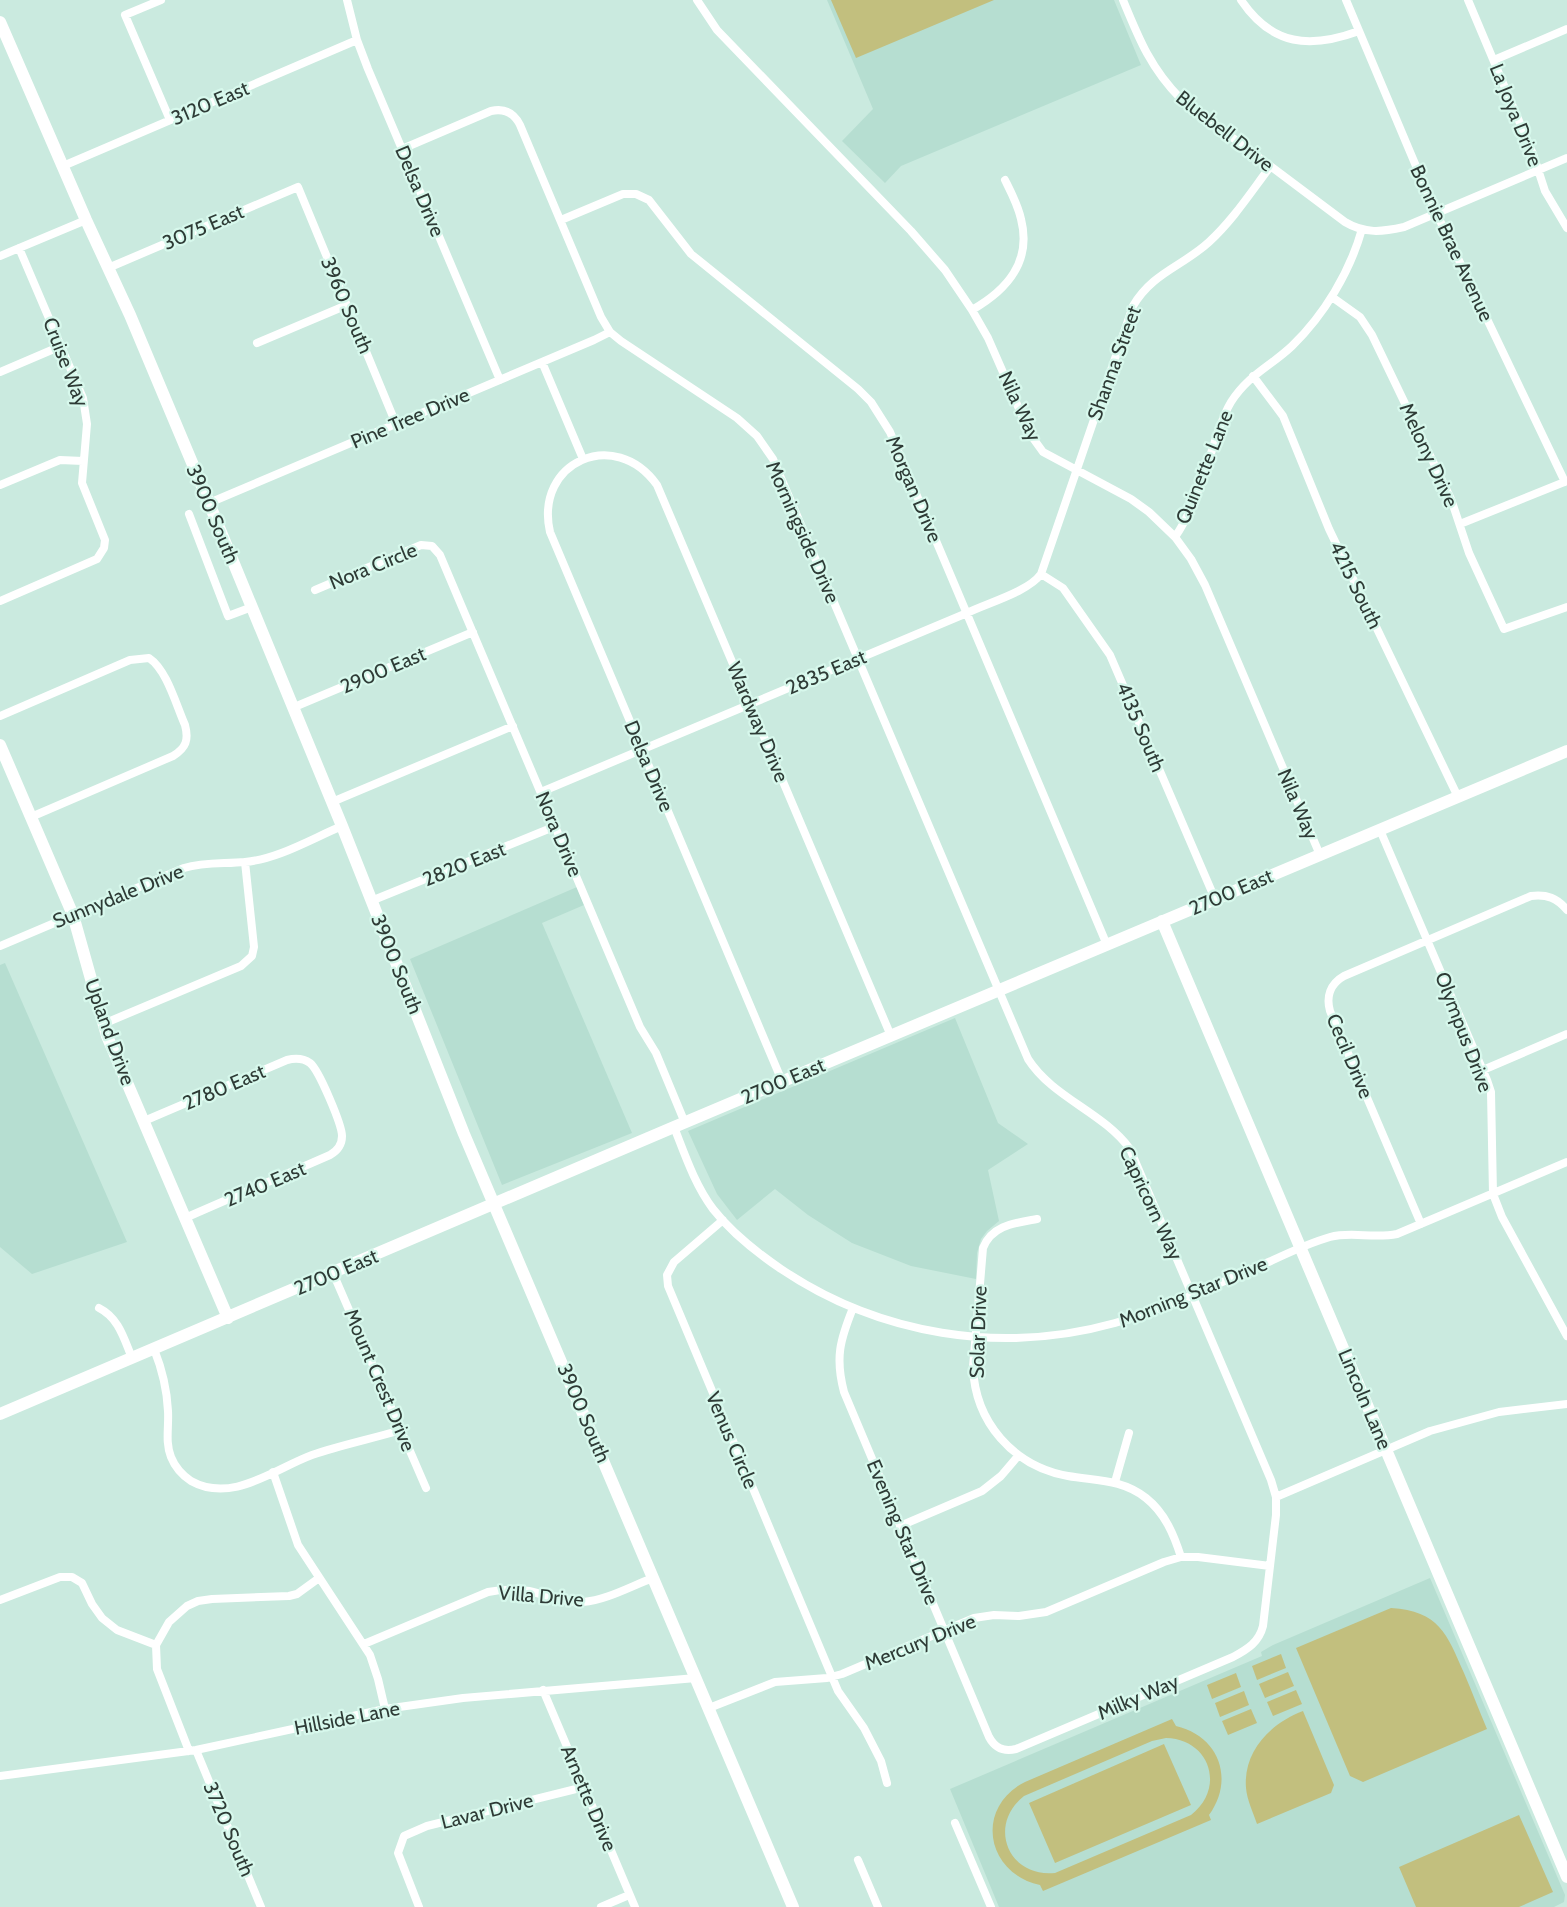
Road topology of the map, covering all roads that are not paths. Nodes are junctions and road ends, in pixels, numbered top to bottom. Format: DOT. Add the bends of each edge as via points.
graph roads {
  1 [pos="161,0"];
  2 [pos="346,0"];
  3 [pos="696,0"];
  4 [pos="1123,0"];
  5 [pos="1241,0"];
  6 [pos="1346,0"];
  7 [pos="1468,0"];
  8 [pos="0,22"];
  9 [pos="1567,29"];
  10 [pos="1359,31"];
  11 [pos="357,40"];
  12 [pos="1494,60"];
  13 [pos="170,120"];
  14 [pos="402,149"];
  15 [pos="1567,158"];
  16 [pos="63,166"];
  17 [pos="1270,166"];
  18 [pos="1538,170"];
  19 [pos="1005,180"];
  20 [pos="298,187"];
  21 [pos="1436,213"];
  22 [pos="86,220"];
  23 [pos="561,220"];
  24 [pos="1567,228"];
  25 [pos="1362,229"];
  26 [pos="19,248"];
  27 [pos="0,256"];
  28 [pos="108,268"];
  29 [pos="1332,297"];
  30 [pos="347,305"];
  31 [pos="972,310"];
  32 [pos="610,332"];
  33 [pos="257,343"];
  34 [pos="61,346"];
  35 [pos="542,362"];
  36 [pos="0,372"];
  37 [pos="1253,376"];
  38 [pos="500,380"];
  39 [pos="396,424"];
  40 [pos="583,459"];
  41 [pos="83,461"];
  42 [pos="1076,470"];
  43 [pos="1566,482"];
  44 [pos="0,485"];
  45 [pos="209,503"];
  46 [pos="189,514"];
  47 [pos="1460,524"];
  48 [pos="1174,537"];
  49 [pos="432,546"];
  50 [pos="1041,574"];
  51 [pos="315,590"];
  52 [pos="0,601"];
  53 [pos="252,607"];
  54 [pos="1567,607"];
  55 [pos="967,613"];
  56 [pos="473,632"];
  57 [pos="858,658"];
  58 [pos="750,704"];
  59 [pos="292,708"];
  60 [pos="0,716"];
  61 [pos="513,726"];
  62 [pos="0,744"];
  63 [pos="641,749"];
  64 [pos="1567,751"];
  65 [pos="541,792"];
  66 [pos="1458,797"];
  67 [pos="332,802"];
  68 [pos="31,817"];
  69 [pos="342,826"];
  70 [pos="556,826"];
  71 [pos="1380,830"];
  72 [pos="1320,855"];
  73 [pos="245,862"];
  74 [pos="1215,899"];
  75 [pos="371,901"];
  76 [pos="1567,910"];
  77 [pos="73,915"];
  78 [pos="1162,921"];
  79 [pos="1428,940"];
  80 [pos="1107,945"];
  81 [pos="0,946"];
  82 [pos="999,990"];
  83 [pos="103,1024"];
  84 [pos="1567,1034"];
  85 [pos="891,1036"];
  86 [pos="1484,1070"];
  87 [pos="782,1082"];
  88 [pos="144,1121"];
  89 [pos="680,1125"];
  90 [pos="341,1144"];
  91 [pos="1567,1162"];
  92 [pos="1493,1194"];
  93 [pos="495,1203"];
  94 [pos="185,1218"];
  95 [pos="1037,1219"];
  96 [pos="723,1220"];
  97 [pos="1421,1224"];
  98 [pos="1301,1248"];
  99 [pos="333,1273"];
  100 [pos="1192,1294"];
  101 [pos="99,1308"];
  102 [pos="853,1308"];
  103 [pos="228,1318"];
  104 [pos="1567,1336"];
  105 [pos="976,1337"];
  106 [pos="154,1349"];
  107 [pos="132,1358"];
  108 [pos="1567,1404"];
  109 [pos="0,1414"];
  110 [pos="401,1430"];
  111 [pos="1129,1433"];
  112 [pos="1386,1449"];
  113 [pos="1018,1456"];
  114 [pos="273,1472"];
  115 [pos="1115,1482"];
  116 [pos="426,1488"];
  117 [pos="1276,1497"];
  118 [pos="900,1526"];
  119 [pos="1181,1557"];
  120 [pos="1270,1566"];
  121 [pos="319,1578"];
  122 [pos="653,1578"];
  123 [pos="0,1600"];
  124 [pos="1263,1626"];
  125 [pos="944,1630"];
  126 [pos="364,1644"];
  127 [pos="156,1645"];
  128 [pos="833,1677"];
  129 [pos="696,1678"];
  130 [pos="543,1690"];
  131 [pos="710,1708"];
  132 [pos="385,1709"];
  133 [pos="1000,1749"];
  134 [pos="193,1751"];
  135 [pos="0,1776"];
  136 [pos="887,1783"];
  137 [pos="584,1787"];
  138 [pos="955,1823"];
  139 [pos="858,1860"];
  140 [pos="1567,1877"];
  141 [pos="629,1895"];
  142 [pos="261,1907"];
  143 [pos="419,1907"];
  144 [pos="601,1907"];
  145 [pos="635,1907"];
  146 [pos="793,1907"];
  147 [pos="878,1907"];
  148 [pos="991,1907"];
  1 -- 13 [label="street" via="125,15"];
  2 -- 11 [label="street, Delsa Drive"];
  3 -- 31 [label="street, Nila Way" via="717,30 924,245"];
  4 -- 17 [label="street, Bluebell Drive" via="1149,60 1167,85 1190,108"];
  5 -- 10 [label="street" via="1263,26 1288,38 1325,42"];
  6 -- 10 [label="street, Bonnie Brae Avenue"];
  7 -- 12 [label="street, La Joya Drive"];
  8 -- 16 [label="street, 3900 South"];
  9 -- 12 [label="street"];
  10 -- 21 [label="street, Bonnie Brae Avenue"];
  11 -- 13 [label="street, 3120 East"];
  11 -- 14 [label="street, Delsa Drive"];
  12 -- 18 [label="street, La Joya Drive"];
  13 -- 16 [label="street, 3120 East"];
  14 -- 23 [label="street, Morningside Drive" via="491,111 505,110 518,120"];
  14 -- 38 [label="street, Delsa Drive"];
  15 -- 18 [label="street"];
  16 -- 22 [label="street, 3900 South"];
  17 -- 25 [label="street, Bluebell Drive" via="1345,222"];
  17 -- 42 [label="street, Shanna Street" via="1218,233 1152,280 1138,297 1128,315"];
  18 -- 21 [label="street"];
  18 -- 24 [label="street, La Joya Drive" via="1545,191"];
  19 -- 31 [label="street" via="1021,217 1021,256 1002,289"];
  20 -- 28 [label="street, 3075 East"];
  20 -- 30 [label="street, 3960 South"];
  21 -- 25 [label="street" via="1382,232"];
  21 -- 43 [label="street, Bonnie Brae Avenue"];
  22 -- 26 [label="street"];
  22 -- 28 [label="street, 3900 South"];
  23 -- 32 [label="street, Morningside Drive"];
  23 -- 55 [label="street, Morgan Drive" via="623,194 645,197 691,254 858,389 890,432"];
  25 -- 29 [label="street, Quinette Lane"];
  26 -- 27 [label="street"];
  26 -- 34 [label="street, Cruise Way"];
  28 -- 45 [label="street, 3900 South"];
  29 -- 37 [label="street, Quinette Lane" via="1292,346"];
  29 -- 47 [label="street, Melony Drive" via="1368,328"];
  30 -- 33 [label="street"];
  30 -- 39 [label="street, 3960 South"];
  31 -- 42 [label="street, Nila Way" via="1036,444 1047,455"];
  32 -- 35 [label="street, Pine Tree Drive"];
  32 -- 57 [label="street, Morningside Drive" via="737,418 763,444 777,467"];
  34 -- 36 [label="street"];
  34 -- 41 [label="street, Cruise Way" via="86,411"];
  35 -- 38 [label="street, Pine Tree Drive"];
  35 -- 40 [label="street"];
  37 -- 48 [label="street, Quinette Lane" via="1226,411 1186,519"];
  37 -- 66 [label="street, 4215 South" via="1286,422 1329,529"];
  38 -- 39 [label="street, Pine Tree Drive"];
  39 -- 45 [label="street, Pine Tree Drive"];
  40 -- 58 [label="street, Wardway Drive" via="599,455 622,458 638,465 657,485"];
  40 -- 63 [label="street, Delsa Drive" via="555,484 547,507 548,524"];
  41 -- 44 [label="street" via="60,460"];
  41 -- 52 [label="street, Cruise Way" via="82,483 105,540 104,548 97,559"];
  42 -- 48 [label="street, Nila Way" via="1140,505"];
  42 -- 50 [label="street, Shanna Street"];
  43 -- 47 [label="street"];
  45 -- 53 [label="street, 3900 South"];
  46 -- 53 [label="street" via="228,616"];
  47 -- 54 [label="street, Melony Drive" via="1504,629"];
  48 -- 72 [label="street, Nila Way" via="1205,585"];
  49 -- 51 [label="street, Nora Circle" via="418,546"];
  49 -- 56 [label="street, Nora Drive" via="442,558"];
  50 -- 55 [label="street, 2835 East" via="1029,585"];
  50 -- 74 [label="street, 4135 South" via="1063,588 1110,655"];
  53 -- 59 [label="street, 3900 South"];
  55 -- 57 [label="street, 2835 East"];
  55 -- 80 [label="street, Morgan Drive"];
  56 -- 59 [label="street, 2900 East"];
  56 -- 61 [label="street, Nora Drive"];
  57 -- 58 [label="street, 2835 East"];
  57 -- 82 [label="street, Morningside Drive"];
  58 -- 63 [label="street, 2835 East"];
  58 -- 85 [label="street, Wardway Drive"];
  59 -- 67 [label="street, 3900 South"];
  60 -- 68 [label="street" via="130,660 148,658 156,663 188,734 187,744 173,756"];
  61 -- 65 [label="street, Nora Drive"];
  61 -- 67 [label="street"];
  62 -- 68 [label="street, Upland Drive"];
  63 -- 65 [label="street, 2835 East"];
  63 -- 87 [label="street, Delsa Drive"];
  64 -- 66 [label="street, 2700 East"];
  65 -- 70 [label="street, Nora Drive"];
  66 -- 71 [label="street, 2700 East"];
  67 -- 69 [label="street, 3900 South"];
  68 -- 77 [label="street, Upland Drive"];
  69 -- 73 [label="street, Sunnydale Drive"];
  69 -- 75 [label="street, 3900 South"];
  70 -- 75 [label="street, 2820 East"];
  70 -- 89 [label="street, Nora Drive" via="640,1027 656,1053"];
  71 -- 72 [label="street, 2700 East"];
  71 -- 79 [label="street, Olympus Drive"];
  72 -- 74 [label="street, 2700 East"];
  73 -- 77 [label="street, Sunnydale Drive" via="184,868"];
  73 -- 83 [label="street" via="253,952 246,962"];
  74 -- 78 [label="street, 2700 East"];
  75 -- 93 [label="street, 3900 South"];
  76 -- 79 [label="street" via="1555,898 1531,896"];
  77 -- 81 [label="street, Sunnydale Drive"];
  77 -- 83 [label="street, Upland Drive"];
  78 -- 80 [label="street, 2700 East"];
  78 -- 98 [label="street, Lincoln Lane"];
  79 -- 86 [label="street, Olympus Drive"];
  79 -- 97 [label="street, Cecil Drive" via="1339,978 1328,998 1330,1011"];
  80 -- 82 [label="street, 2700 East"];
  82 -- 85 [label="street, 2700 East"];
  82 -- 100 [label="street, Capricorn Way" via="1037,1072 1111,1129 1130,1149"];
  83 -- 88 [label="street, Upland Drive"];
  84 -- 86 [label="street"];
  85 -- 87 [label="street, 2700 East"];
  86 -- 92 [label="street, Olympus Drive" via="1491,1092"];
  87 -- 89 [label="street, 2700 East"];
  88 -- 90 [label="street, 2780 East" via="296,1058 316,1071 341,1127"];
  88 -- 94 [label="street, Upland Drive"];
  89 -- 93 [label="street, 2700 East"];
  89 -- 96 [label="street, Morning Star Drive" via="699,1186"];
  90 -- 94 [label="street, 2740 East" via="330,1155"];
  91 -- 92 [label="street, Morning Star Drive"];
  92 -- 97 [label="street, Morning Star Drive"];
  92 -- 104 [label="street, Olympus Drive"];
  93 -- 99 [label="street, 2700 East"];
  93 -- 122 [label="street, 3900 South"];
  94 -- 103 [label="street, Upland Drive"];
  95 -- 105 [label="street, Solar Drive" via="1003,1227 986,1242"];
  96 -- 102 [label="street, Morning Star Drive" via="772,1263"];
  96 -- 128 [label="street, Venus Circle" via="674,1262 667,1275 668,1286"];
  97 -- 98 [label="street, Morning Star Drive" via="1382,1237 1338,1235"];
  98 -- 100 [label="street, Morning Star Drive"];
  98 -- 112 [label="street, Lincoln Lane"];
  99 -- 103 [label="street, 2700 East"];
  99 -- 110 [label="street, Mount Crest Drive"];
  100 -- 105 [label="street, Morning Star Drive" via="1135,1317 1080,1332"];
  100 -- 117 [label="street, Capricorn Way"];
  101 -- 107 [label="street" via="117,1324"];
  102 -- 105 [label="street, Morning Star Drive" via="923,1330"];
  102 -- 118 [label="street, Evening Star Drive" via="840,1344 841,1381"];
  103 -- 106 [label="street, 2700 East"];
  105 -- 113 [label="street, Solar Drive" via="974,1376 981,1407 995,1433"];
  106 -- 107 [label="street, 2700 East"];
  106 -- 114 [label="street" via="166,1387 169,1453 178,1470 200,1486 215,1489 237,1488"];
  107 -- 109 [label="street, 2700 East"];
  108 -- 112 [label="street" via="1489,1414"];
  110 -- 114 [label="street" via="311,1456"];
  110 -- 116 [label="street, Mount Crest Drive"];
  111 -- 115 [label="street"];
  112 -- 117 [label="street"];
  112 -- 140 [label="street, Lincoln Lane"];
  113 -- 115 [label="street, Solar Drive" via="1056,1473"];
  113 -- 118 [label="street" via="982,1491"];
  114 -- 121 [label="street" via="291,1530"];
  115 -- 119 [label="street, Solar Drive" via="1153,1504 1169,1525"];
  117 -- 120 [label="street, Capricorn Way"];
  118 -- 125 [label="street, Evening Star Drive"];
  119 -- 120 [label="street, Mercury Drive"];
  119 -- 125 [label="street, Mercury Drive" via="1046,1612 983,1616"];
  120 -- 124 [label="street, Capricorn Way"];
  121 -- 126 [label="street"];
  121 -- 127 [label="street" via="289,1596 198,1601 177,1613"];
  122 -- 126 [label="street, Villa Drive" via="583,1602 520,1590 488,1592"];
  122 -- 129 [label="street, 3900 South"];
  123 -- 127 [label="street" via="60,1577 77,1578 102,1618 117,1630"];
  124 -- 133 [label="street, Milky Way" via="1257,1640 1233,1657 1016,1749"];
  125 -- 128 [label="street, Mercury Drive"];
  125 -- 133 [label="street, Evening Star Drive" via="989,1737"];
  126 -- 132 [label="street" via="374,1663"];
  127 -- 134 [label="street, 3720 South" via="161,1682"];
  128 -- 131 [label="street, Mercury Drive" via="775,1682"];
  128 -- 136 [label="street, Venus Circle" via="842,1699 862,1725 881,1761"];
  129 -- 130 [label="street, Hillside Lane"];
  129 -- 131 [label="street, 3900 South"];
  130 -- 132 [label="street, Hillside Lane"];
  130 -- 137 [label="street, Arnette Drive"];
  131 -- 146 [label="street, 3900 South"];
  132 -- 134 [label="street, Hillside Lane"];
  134 -- 135 [label="street, Hillside Lane"];
  134 -- 142 [label="street, 3720 South"];
  137 -- 141 [label="street, Arnette Drive"];
  137 -- 143 [label="street, Lavar Drive" via="427,1826 404,1836 398,1853"];
  138 -- 148 [label="street"];
  139 -- 147 [label="street"];
  141 -- 144 [label="street"];
  141 -- 145 [label="street, Arnette Drive"];
}
